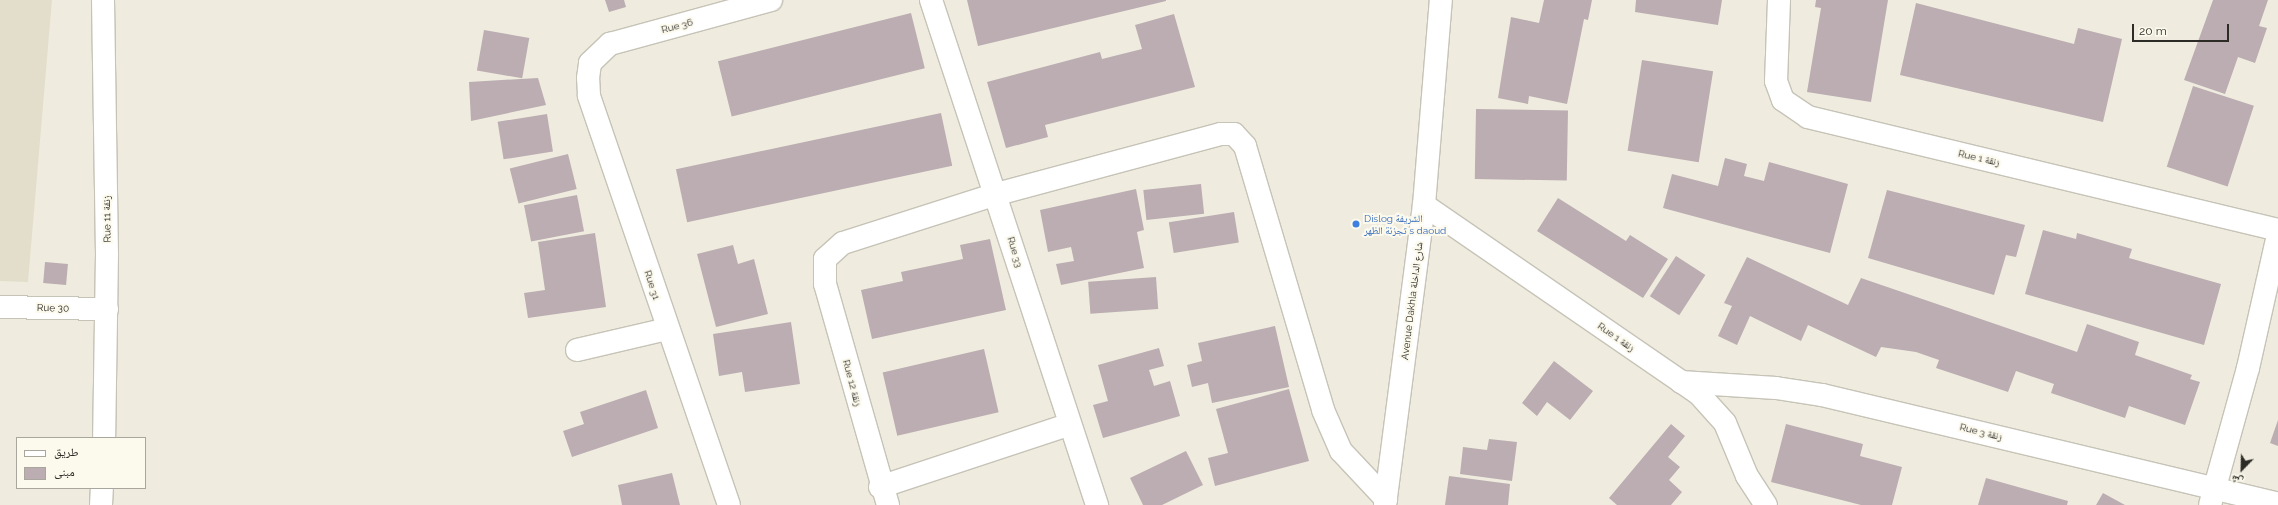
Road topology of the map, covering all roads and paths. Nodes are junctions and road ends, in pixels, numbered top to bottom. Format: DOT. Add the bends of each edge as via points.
graph roads {
  1 [pos="102,0"];
  2 [pos="771,0"];
  3 [pos="931,0"];
  4 [pos="1441,0"];
  5 [pos="1779,0"];
  6 [pos="590,63"];
  7 [pos="997,194"];
  8 [pos="1424,205"];
  9 [pos="2278,230"];
  10 [pos="2278,235"];
  11 [pos="0,307"];
  12 [pos="107,309"];
  13 [pos="667,329"];
  14 [pos="577,350"];
  15 [pos="1681,382"];
  16 [pos="1068,425"];
  17 [pos="104,437"];
  18 [pos="102,489"];
  19 [pos="884,496"];
  20 [pos="2213,497"];
  21 [pos="1385,502"];
  22 [pos="2278,504"];
  23 [pos="101,505"];
  24 [pos="729,505"];
  25 [pos="1097,505"];
  26 [pos="1766,505"];
  1 -- 12 [label="street, Rue 11 زنقة"];
  2 -- 6 [label="street, Rue 36" via="610,44"];
  3 -- 7 [label="street, Rue 33"];
  4 -- 8 [label="street, Avenue Dakhla شارع الداخلة"];
  5 -- 9 [label="street, Rue 1 زنقة" via="1776,81 1783,100 1808,117"];
  6 -- 13 [label="street, Rue 31" via="589,95"];
  7 -- 16 [label="street, Rue 33"];
  7 -- 19 [label="street, Rue 12 زنقة" via="843,243 825,259 825,284"];
  7 -- 21 [label="street" via="1221,134 1234,134 1245,146 1323,410 1341,451"];
  8 -- 15 [label="street, Rue 1 زنقة"];
  8 -- 21 [label="street, Avenue Dakhla شارع الداخلة"];
  10 -- 20 [label="street"];
  11 -- 12 [label="street, Rue 30"];
  12 -- 17 [label="street, Rue 11 زنقة"];
  13 -- 14 [label="street"];
  13 -- 24 [label="street, Rue 31" via="706,432"];
  15 -- 20 [label="street, Rue 3 زنقة" via="1760,386 1822,395"];
  15 -- 26 [label="street, Rue 1 زنقة" via="1712,407 1725,422 1735,440 1747,476"];
  16 -- 19 [label="street"];
  16 -- 25 [label="street, Rue 33"];
  18 -- 23 [label="street"];
  20 -- 22 [label="street, Rue 3 زنقة"];
}
